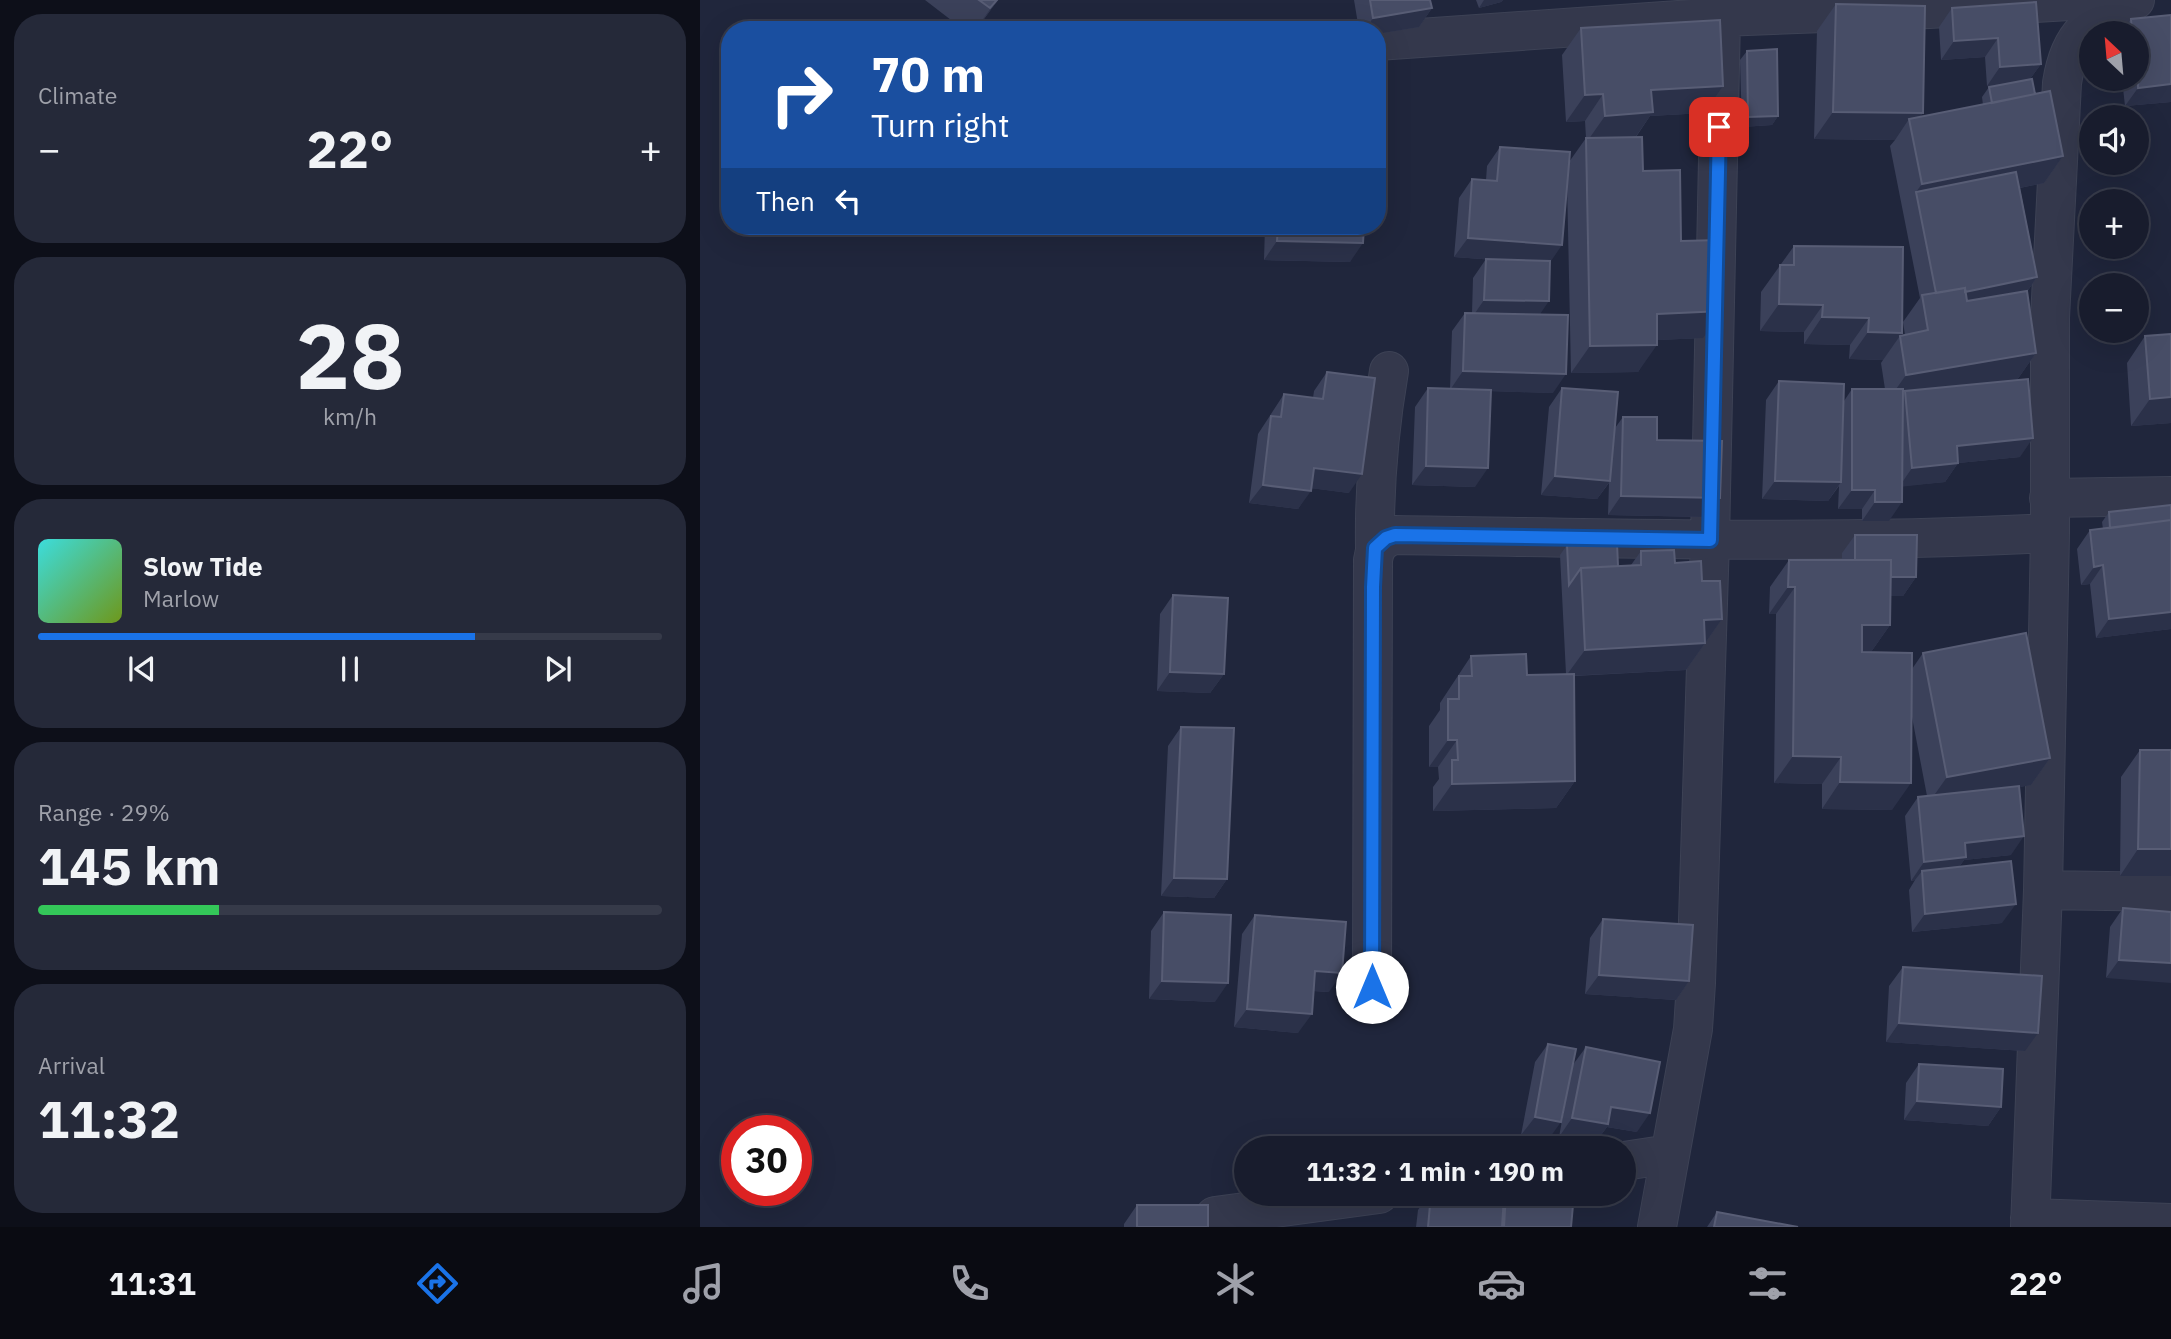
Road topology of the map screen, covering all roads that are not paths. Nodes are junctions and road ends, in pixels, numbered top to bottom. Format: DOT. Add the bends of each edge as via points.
graph roads {
  1 [pos="2086,0"];
  2 [pos="2134,0"];
  3 [pos="1929,4"];
  4 [pos="1721,16"];
  5 [pos="1386,40"];
  6 [pos="1389,371"];
  7 [pos="2171,496"];
  8 [pos="2050,516"];
  9 [pos="1710,540"];
  10 [pos="1375,548"];
  11 [pos="2043,890"];
  12 [pos="2171,892"];
  13 [pos="1372,987"];
  14 [pos="1670,1154"];
  15 [pos="1636,1159"];
  16 [pos="1290,1206"];
  17 [pos="1215,1216"];
  18 [pos="2030,1222"];
  19 [pos="2171,1223"];
  20 [pos="1657,1227"];
  1 -- 3 [label="street"];
  2 -- 8 [label="street" via="2096,19 2080,34 2065,64 2050,318"];
  3 -- 4 [label="street"];
  4 -- 5 [label="street"];
  4 -- 9 [label="street"];
  6 -- 10 [label="street" via="1380,426"];
  7 -- 8 [label="street"];
  8 -- 9 [label="street" via="1967,538"];
  8 -- 11 [label="street"];
  9 -- 10 [label="street" via="1395,535"];
  9 -- 14 [label="street" via="1693,1029"];
  10 -- 13 [label="street"];
  11 -- 12 [label="street"];
  11 -- 18 [label="street"];
  14 -- 15 [label="street"];
  14 -- 20 [label="street"];
  16 -- 17 [label="street"];
  18 -- 19 [label="street"];
}
